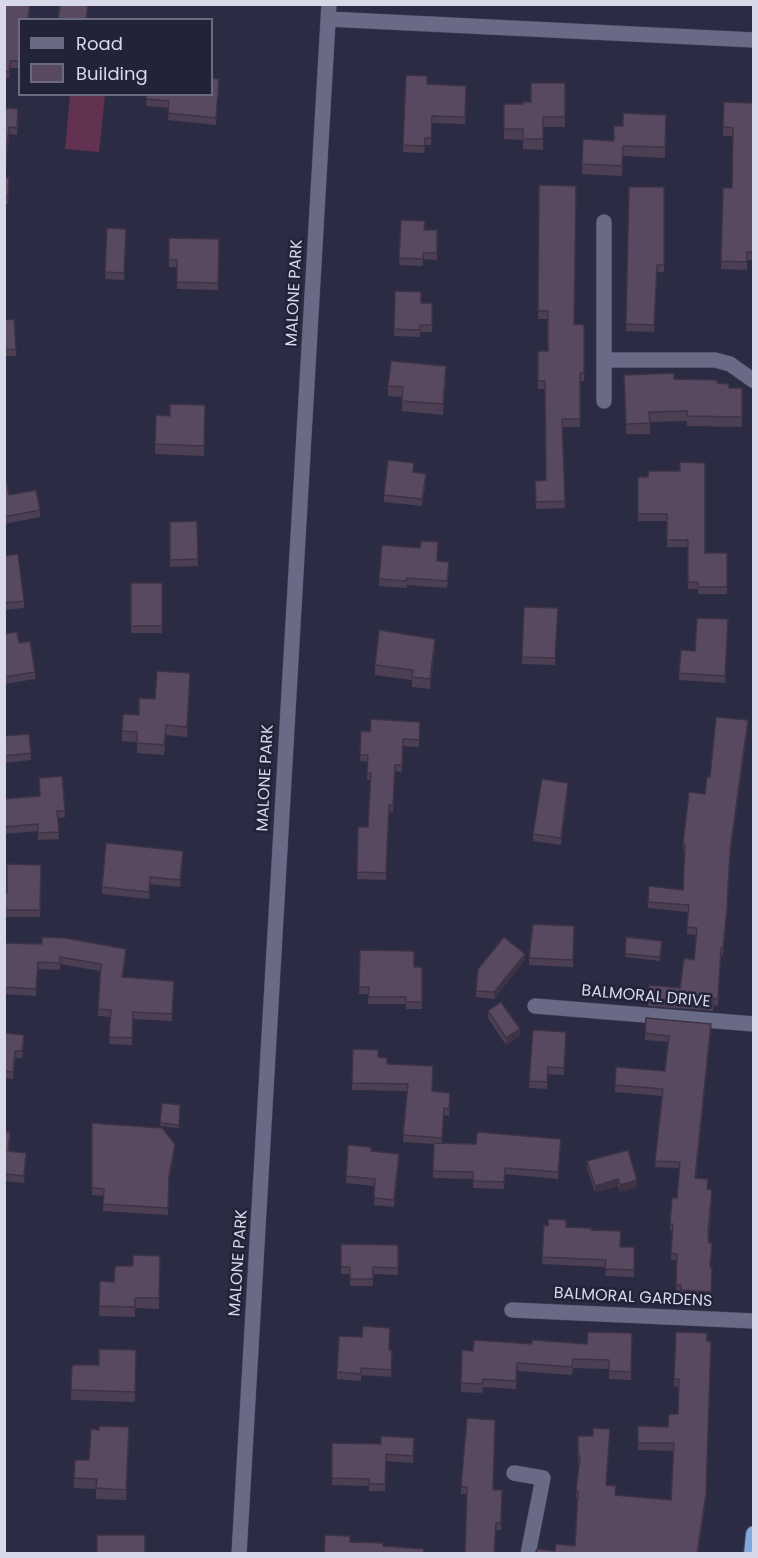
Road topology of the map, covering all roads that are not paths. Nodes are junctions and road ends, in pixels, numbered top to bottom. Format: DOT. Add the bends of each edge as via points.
graph roads {
  1 [pos="329,12"];
  2 [pos="753,40"];
  3 [pos="604,222"];
  4 [pos="603,360"];
  5 [pos="753,381"];
  6 [pos="603,401"];
  7 [pos="535,1005"];
  8 [pos="753,1024"];
  9 [pos="512,1310"];
  10 [pos="753,1321"];
  11 [pos="514,1473"];
  12 [pos="753,1534"];
  13 [pos="240,1554"];
  14 [pos="528,1554"];
  15 [pos="752,1554"];
  1 -- 2 [label="street"];
  1 -- 13 [label="street, MALONE PARK"];
  3 -- 4 [label="street"];
  4 -- 5 [label="street" via="715,360 730,364"];
  4 -- 6 [label="street"];
  7 -- 8 [label="street, BALMORAL DRIVE"];
  9 -- 10 [label="street, BALMORAL GARDENS"];
  11 -- 14 [label="street" via="543,1478"];
  12 -- 15 [label="highway"];
}
